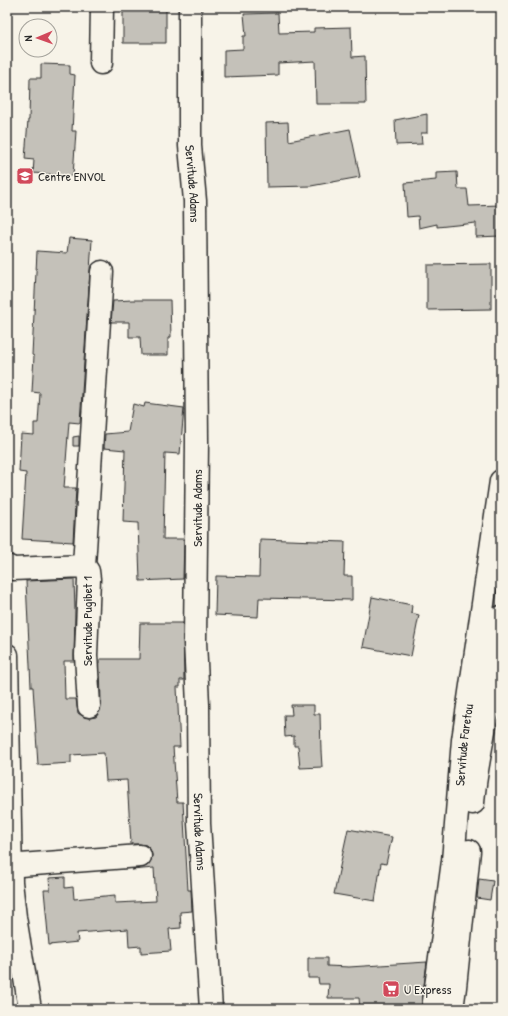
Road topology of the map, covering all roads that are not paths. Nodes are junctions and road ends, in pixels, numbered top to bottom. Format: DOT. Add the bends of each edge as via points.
graph roads {
  1 [pos="102,7"];
  2 [pos="190,7"];
  3 [pos="101,63"];
  4 [pos="102,272"];
  5 [pos="501,481"];
  6 [pos="7,566"];
  7 [pos="84,566"];
  8 [pos="501,617"];
  9 [pos="7,655"];
  10 [pos="89,706"];
  11 [pos="140,856"];
  12 [pos="9,866"];
  13 [pos="14,955"];
  14 [pos="30,1009"];
  15 [pos="211,1009"];
  16 [pos="433,1009"];
  17 [pos="452,1009"];
  1 -- 3 [label="street"];
  2 -- 15 [label="street, Servitude Adams" via="190,146 195,201 197,441 195,641 199,824"];
  4 -- 7 [label="street"];
  5 -- 16 [label="street, Servitude Faretou" via="463,740 453,861"];
  6 -- 7 [label="street, Servitude Pugibet 1" via="13,569"];
  7 -- 10 [label="street, Servitude Pugibet 1" via="89,578 86,655"];
  8 -- 17 [label="street, Servitude Faretou" via="474,789"];
  9 -- 12 [label="street"];
  11 -- 12 [label="street"];
  12 -- 13 [label="street" via="15,917"];
  13 -- 14 [label="street"];
}
